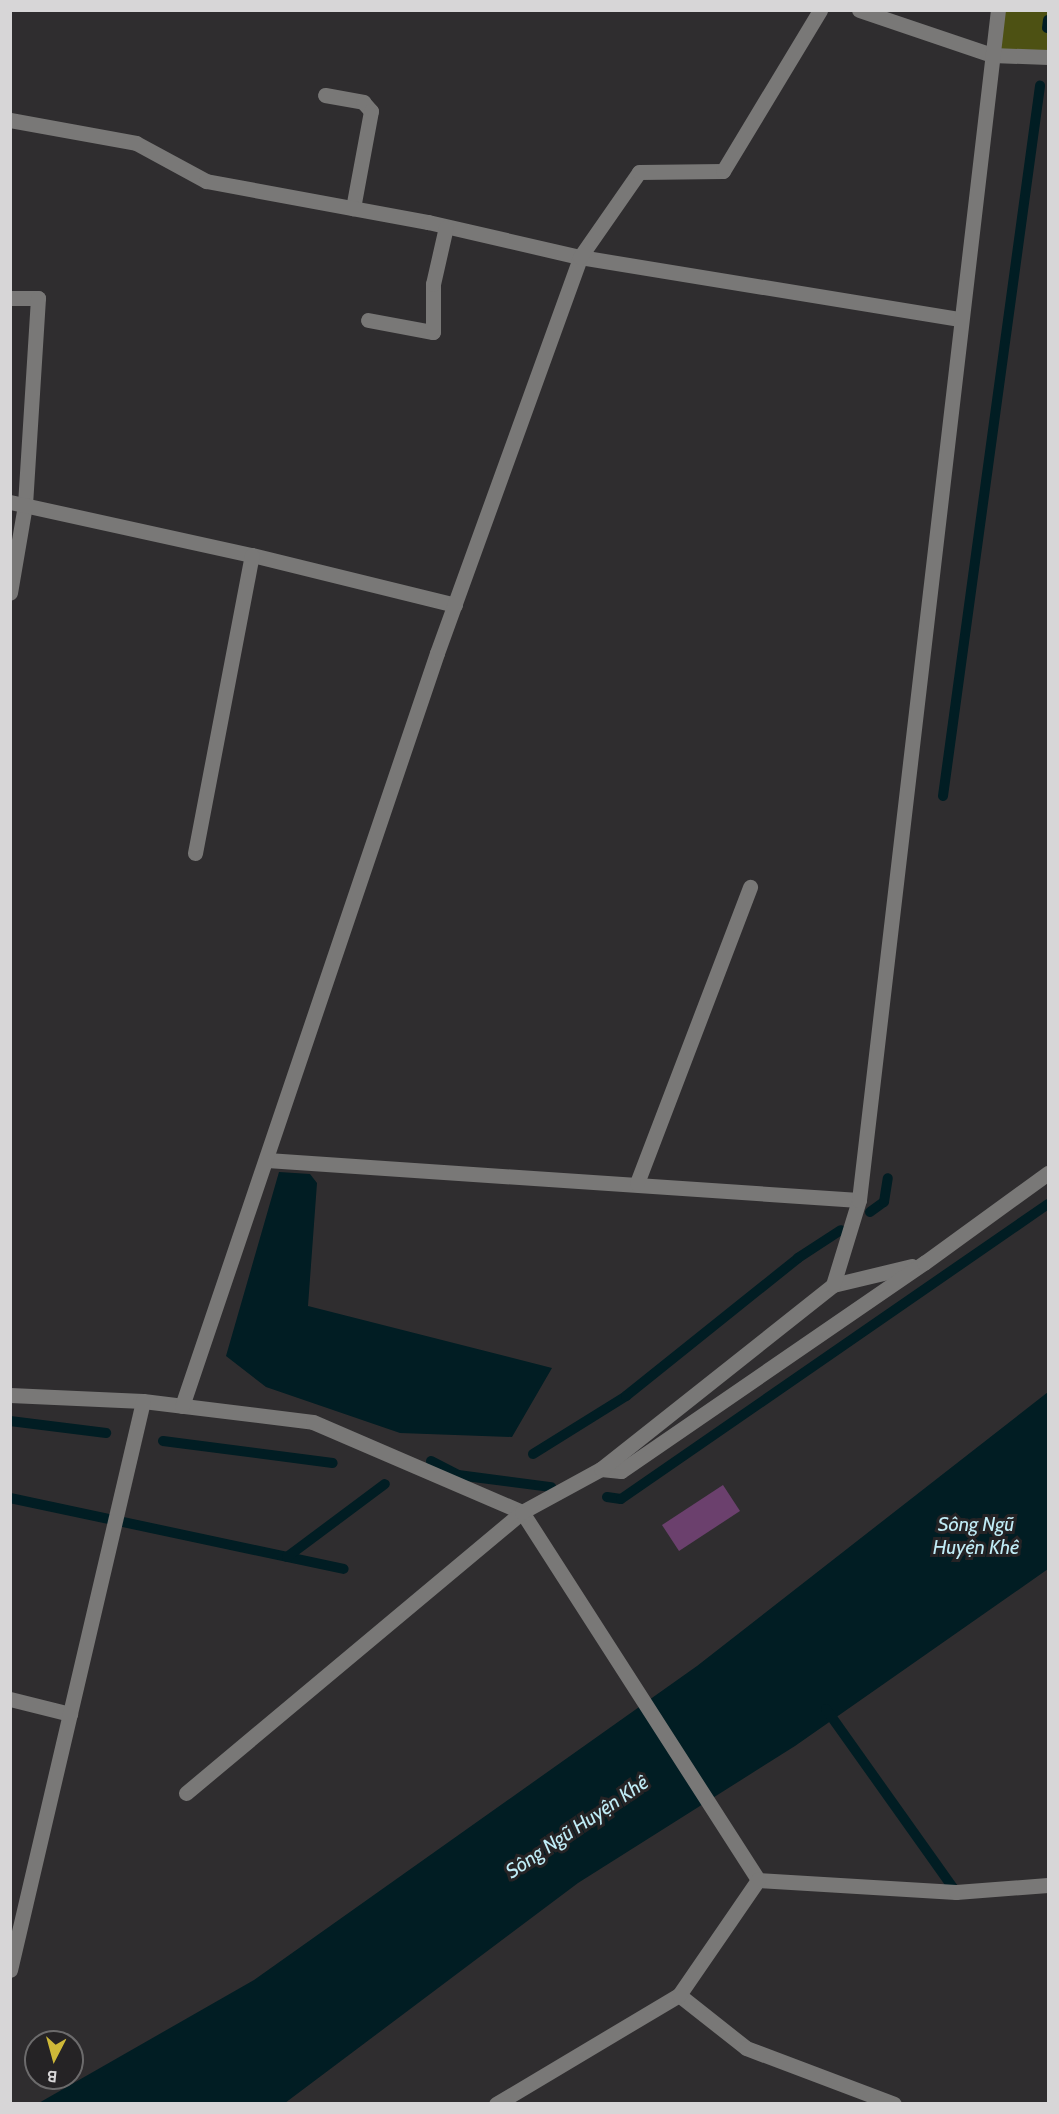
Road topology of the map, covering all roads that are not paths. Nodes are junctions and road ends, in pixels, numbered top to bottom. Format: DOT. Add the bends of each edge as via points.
graph roads {
  1 [pos="820,10"];
  2 [pos="859,10"];
  3 [pos="998,10"];
  4 [pos="992,55"];
  5 [pos="1048,57"];
  6 [pos="325,95"];
  7 [pos="10,120"];
  8 [pos="353,208"];
  9 [pos="446,227"];
  10 [pos="580,257"];
  11 [pos="10,297"];
  12 [pos="960,319"];
  13 [pos="368,320"];
  14 [pos="18,503"];
  15 [pos="252,555"];
  16 [pos="10,593"];
  17 [pos="454,605"];
  18 [pos="195,853"];
  19 [pos="750,886"];
  20 [pos="267,1160"];
  21 [pos="1048,1173"];
  22 [pos="637,1183"];
  23 [pos="859,1200"];
  24 [pos="924,1263"];
  25 [pos="833,1286"];
  26 [pos="10,1395"];
  27 [pos="143,1401"];
  28 [pos="182,1406"];
  29 [pos="601,1469"];
  30 [pos="522,1512"];
  31 [pos="10,1699"];
  32 [pos="70,1714"];
  33 [pos="186,1793"];
  34 [pos="754,1874"];
  35 [pos="1048,1885"];
  36 [pos="10,1970"];
  37 [pos="678,1995"];
  38 [pos="496,2103"];
  39 [pos="894,2103"];
  1 -- 10 [label="street" via="723,171 639,172"];
  2 -- 4 [label="street"];
  3 -- 4 [label="street"];
  4 -- 5 [label="street"];
  4 -- 12 [label="street"];
  6 -- 8 [label="street" via="363,102 371,111"];
  7 -- 8 [label="street" via="136,143 206,181"];
  8 -- 9 [label="street"];
  9 -- 10 [label="street"];
  9 -- 13 [label="street" via="433,284 433,332"];
  10 -- 12 [label="street"];
  10 -- 17 [label="street"];
  11 -- 14 [label="street" via="38,298"];
  12 -- 23 [label="street"];
  14 -- 15 [label="street"];
  14 -- 16 [label="street"];
  15 -- 17 [label="street"];
  15 -- 18 [label="street"];
  17 -- 20 [label="street"];
  19 -- 22 [label="street"];
  20 -- 22 [label="street"];
  20 -- 28 [label="street"];
  21 -- 24 [label="street"];
  22 -- 23 [label="street"];
  23 -- 25 [label="street"];
  24 -- 25 [label="street"];
  24 -- 29 [label="street" via="621,1471"];
  25 -- 29 [label="street"];
  26 -- 27 [label="street"];
  27 -- 28 [label="street"];
  27 -- 32 [label="street"];
  28 -- 30 [label="street" via="313,1422"];
  29 -- 30 [label="street"];
  30 -- 33 [label="street"];
  30 -- 34 [label="street"];
  31 -- 32 [label="street"];
  32 -- 36 [label="street"];
  34 -- 35 [label="street" via="956,1892"];
  34 -- 37 [label="street"];
  37 -- 38 [label="street"];
  37 -- 39 [label="street" via="746,2049"];
}
